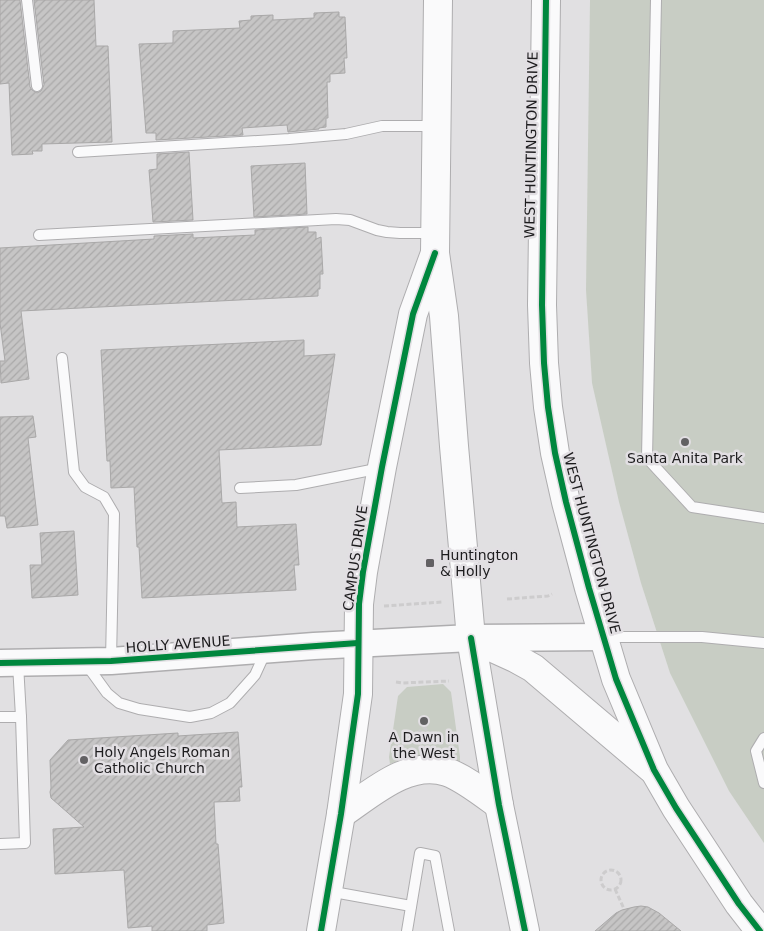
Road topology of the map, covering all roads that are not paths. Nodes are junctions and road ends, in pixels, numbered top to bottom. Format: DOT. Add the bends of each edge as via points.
graph roads {
  1 [pos="27,0"];
  2 [pos="438,0"];
  3 [pos="546,0"];
  4 [pos="656,0"];
  5 [pos="36,86"];
  6 [pos="436,126"];
  7 [pos="78,152"];
  8 [pos="39,235"];
  9 [pos="435,243"];
  10 [pos="62,358"];
  11 [pos="382,467"];
  12 [pos="240,488"];
  13 [pos="764,518"];
  14 [pos="603,637"];
  15 [pos="471,638"];
  16 [pos="358,643"];
  17 [pos="764,643"];
  18 [pos="266,650"];
  19 [pos="84,661"];
  20 [pos="111,661"];
  21 [pos="9,663"];
  22 [pos="21,717"];
  23 [pos="0,718"];
  24 [pos="764,738"];
  25 [pos="654,770"];
  26 [pos="764,783"];
  27 [pos="499,805"];
  28 [pos="341,814"];
  29 [pos="0,844"];
  30 [pos="328,891"];
  31 [pos="410,906"];
  32 [pos="321,931"];
  33 [pos="407,931"];
  34 [pos="449,931"];
  35 [pos="525,931"];
  36 [pos="760,931"];
  1 -- 5 [label="lane"];
  2 -- 6 [label="main road"];
  3 -- 14 [label="main road, WEST HUNTINGTON DRIVE" via="542,304 547,398 566,502"];
  4 -- 13 [label="lane" via="647,458 692,507"];
  6 -- 7 [label="lane" via="382,126 346,134 289,139"];
  6 -- 9 [label="main road"];
  8 -- 9 [label="lane" via="336,219"];
  9 -- 11 [label="main road, CAMPUS DRIVE" via="413,314"];
  9 -- 15 [label="main road"];
  10 -- 20 [label="lane" via="74,472 85,487 104,497 114,514"];
  11 -- 12 [label="lane" via="296,485"];
  11 -- 16 [label="main road, CAMPUS DRIVE" via="362,572"];
  14 -- 15 [label="street, HOLLY AVENUE"];
  14 -- 17 [label="lane" via="702,637"];
  14 -- 25 [label="main road, WEST HUNTINGTON DRIVE" via="619,687"];
  15 -- 16 [label="street, HOLLY AVENUE"];
  15 -- 25 [label="main road" via="533,668"];
  15 -- 27 [label="main road"];
  16 -- 18 [label="street, HOLLY AVENUE"];
  16 -- 28 [label="main road, CAMPUS DRIVE" via="358,694"];
  18 -- 19 [label="lane" via="255,675 230,703 211,713 190,717 139,709 119,702 107,693"];
  18 -- 20 [label="street, HOLLY AVENUE"];
  19 -- 20 [label="street, HOLLY AVENUE"];
  19 -- 21 [label="street, HOLLY AVENUE"];
  21 -- 22 [label="lane"];
  22 -- 23 [label="lane"];
  22 -- 29 [label="lane" via="25,843"];
  24 -- 26 [label="lane" via="756,751"];
  25 -- 36 [label="main road, WEST HUNTINGTON DRIVE" via="694,836"];
  27 -- 28 [label="main road" via="460,778 447,772 425,769 390,781"];
  27 -- 35 [label="main road"];
  28 -- 30 [label="main road, CAMPUS DRIVE"];
  30 -- 31 [label="lane"];
  30 -- 32 [label="main road, CAMPUS DRIVE"];
  31 -- 33 [label="lane"];
  31 -- 34 [label="lane" via="420,853 435,856"];
}
